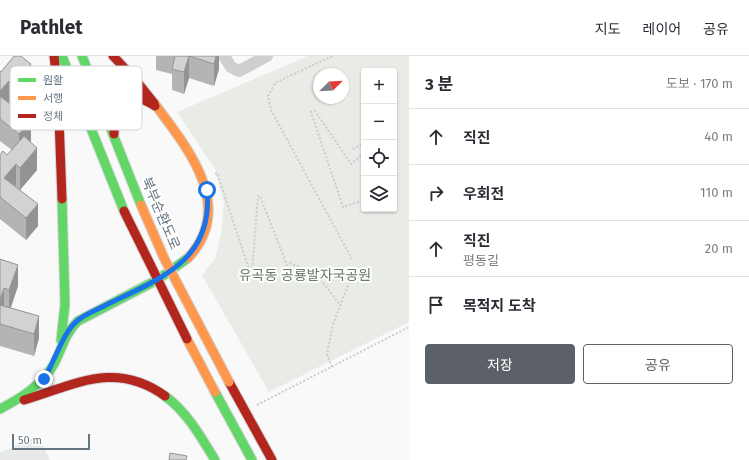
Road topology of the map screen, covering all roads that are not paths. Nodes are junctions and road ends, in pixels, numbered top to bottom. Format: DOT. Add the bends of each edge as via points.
graph roads {
  1 [pos="54,56"];
  2 [pos="62,56"];
  3 [pos="82,56"];
  4 [pos="112,56"];
  5 [pos="224,56"];
  6 [pos="267,56"];
  7 [pos="55,66"];
  8 [pos="66,66"];
  9 [pos="86,66"];
  10 [pos="122,66"];
  11 [pos="142,87"];
  12 [pos="142,98"];
  13 [pos="158,109"];
  14 [pos="59,130"];
  15 [pos="92,130"];
  16 [pos="111,130"];
  17 [pos="114,130"];
  18 [pos="115,141"];
  19 [pos="58,352"];
  20 [pos="10,404"];
  21 [pos="0,409"];
  22 [pos="215,460"];
  23 [pos="252,460"];
  24 [pos="272,460"];
  1 -- 7 [label="main road"];
  2 -- 8 [label="main road, bridge"];
  3 -- 9 [label="main road, 북부순환도로"];
  4 -- 10 [label="main road"];
  5 -- 6 [label="street" via="231,67 239,71"];
  11 -- 13 [label="main road"];
  12 -- 13 [label="main road"];
  13 -- 19 [label="main road" via="192,157 203,179 208,204 207,218 200,240 186,259 161,278 76,322 64,338"];
  14 -- 19 [label="main road" via="65,304 63,335"];
  15 -- 23 [label="main road, bridge" via="124,211 158,285"];
  16 -- 18 [label="main road, 북부순환도로"];
  17 -- 18 [label="main road"];
  18 -- 24 [label="main road, 북부순환도로, bridge" via="164,258"];
  19 -- 20 [label="main road" via="44,379"];
  20 -- 21 [label="main road"];
  20 -- 22 [label="main road" via="103,377 145,384 167,396 184,412"];
}
